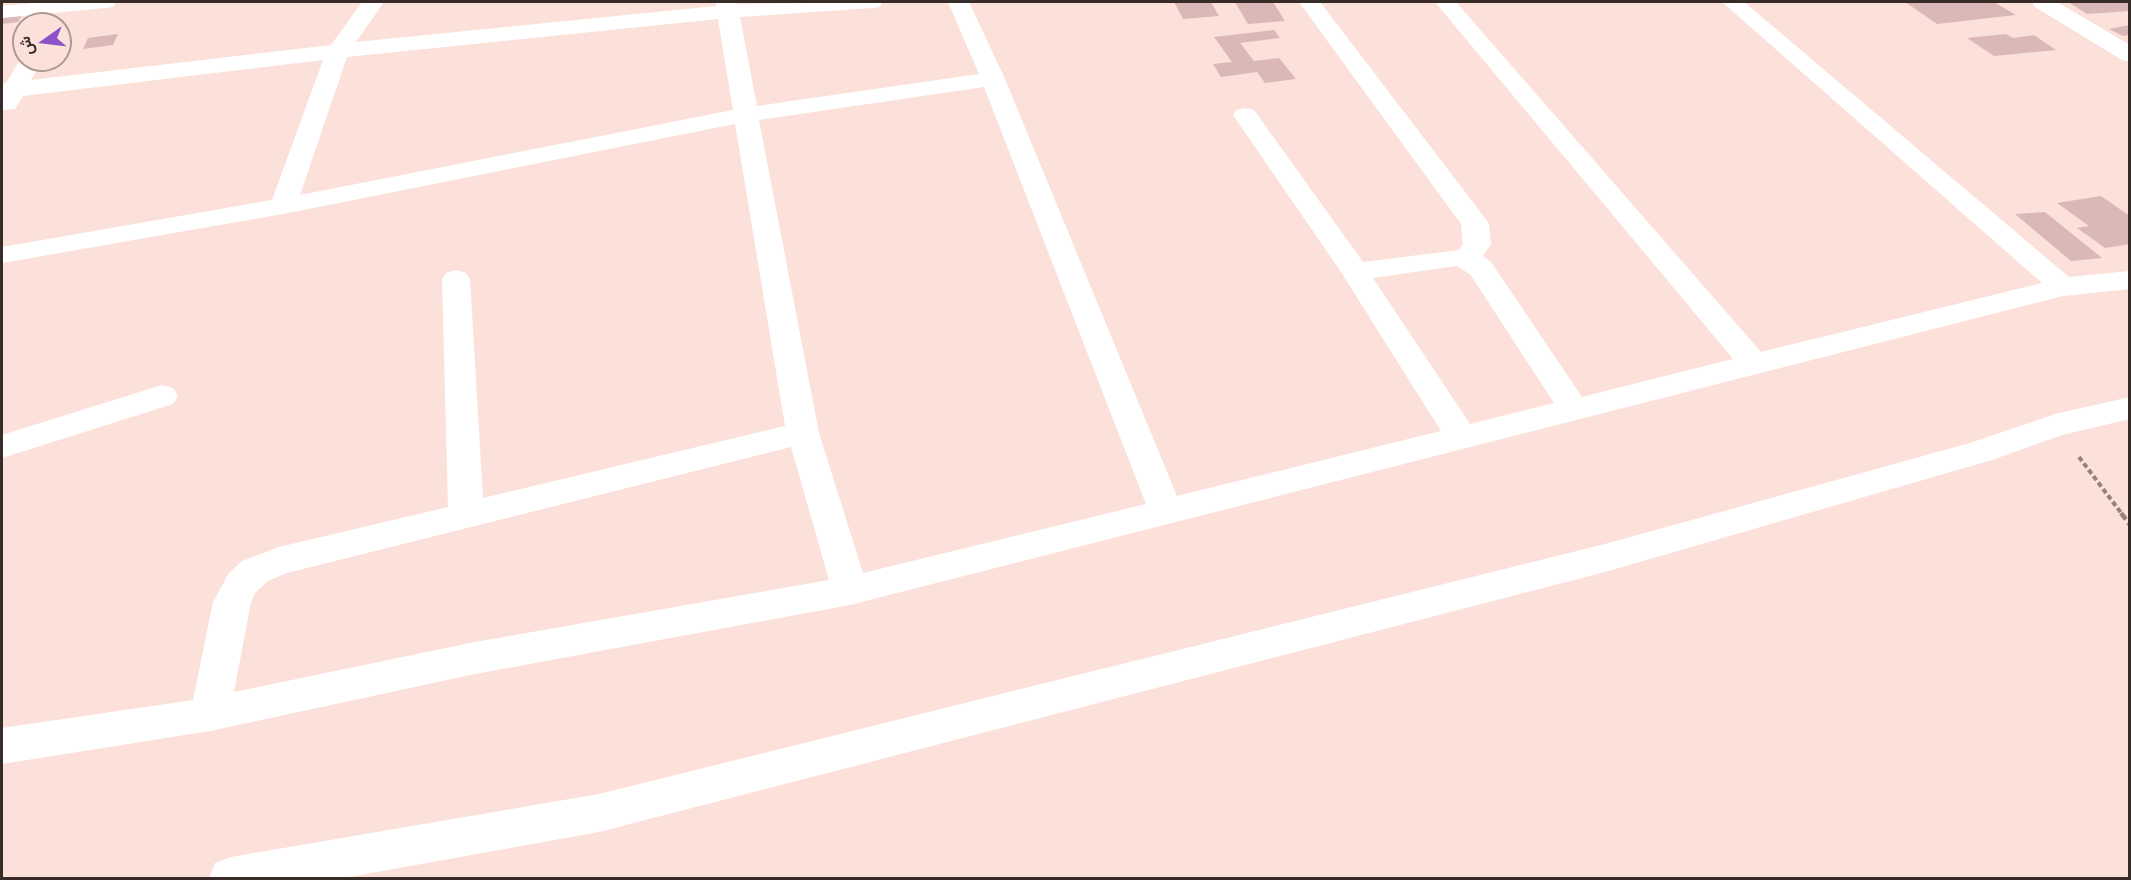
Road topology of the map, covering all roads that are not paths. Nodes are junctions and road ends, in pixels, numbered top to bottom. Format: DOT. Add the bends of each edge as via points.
graph roads {
  1 [pos="105,2"];
  2 [pos="373,2"];
  3 [pos="872,2"];
  4 [pos="959,2"];
  5 [pos="1309,2"];
  6 [pos="1445,2"];
  7 [pos="1732,2"];
  8 [pos="2043,2"];
  9 [pos="727,6"];
  10 [pos="70,12"];
  11 [pos="338,51"];
  12 [pos="2130,55"];
  13 [pos="22,72"];
  14 [pos="993,79"];
  15 [pos="7,91"];
  16 [pos="2,114"];
  17 [pos="746,115"];
  18 [pos="1245,115"];
  19 [pos="283,206"];
  20 [pos="2,255"];
  21 [pos="1467,259"];
  22 [pos="1355,272"];
  23 [pos="456,279"];
  24 [pos="2130,280"];
  25 [pos="2063,287"];
  26 [pos="1755,365"];
  27 [pos="162,396"];
  28 [pos="2130,408"];
  29 [pos="1575,411"];
  30 [pos="803,433"];
  31 [pos="1463,439"];
  32 [pos="2,447"];
  33 [pos="1167,513"];
  34 [pos="465,516"];
  35 [pos="850,591"];
  36 [pos="210,714"];
  37 [pos="2,746"];
  38 [pos="231,879"];
  1 -- 10 [label="street"];
  2 -- 11 [label="street"];
  3 -- 9 [label="street"];
  4 -- 14 [label="street"];
  5 -- 21 [label="street" via="1475,224 1477,244"];
  6 -- 26 [label="street"];
  7 -- 25 [label="street"];
  8 -- 12 [label="street"];
  9 -- 11 [label="street"];
  9 -- 17 [label="street"];
  11 -- 15 [label="street"];
  11 -- 19 [label="street"];
  13 -- 15 [label="street"];
  14 -- 17 [label="street"];
  14 -- 33 [label="street"];
  15 -- 16 [label="street"];
  17 -- 19 [label="street"];
  17 -- 30 [label="street"];
  18 -- 22 [label="street"];
  19 -- 20 [label="street"];
  21 -- 22 [label="street"];
  21 -- 29 [label="street" via="1481,268"];
  22 -- 31 [label="street"];
  23 -- 34 [label="street"];
  24 -- 25 [label="street"];
  25 -- 26 [label="street"];
  26 -- 29 [label="street"];
  27 -- 32 [label="street"];
  28 -- 38 [label="street" via="2055,425 1980,452 1605,558 758,774 599,813"];
  29 -- 31 [label="street"];
  30 -- 34 [label="street"];
  30 -- 35 [label="street"];
  31 -- 33 [label="street"];
  33 -- 35 [label="street"];
  34 -- 36 [label="street" via="255,570 232,602"];
  35 -- 36 [label="street" via="475,658"];
  36 -- 37 [label="street"];
}
